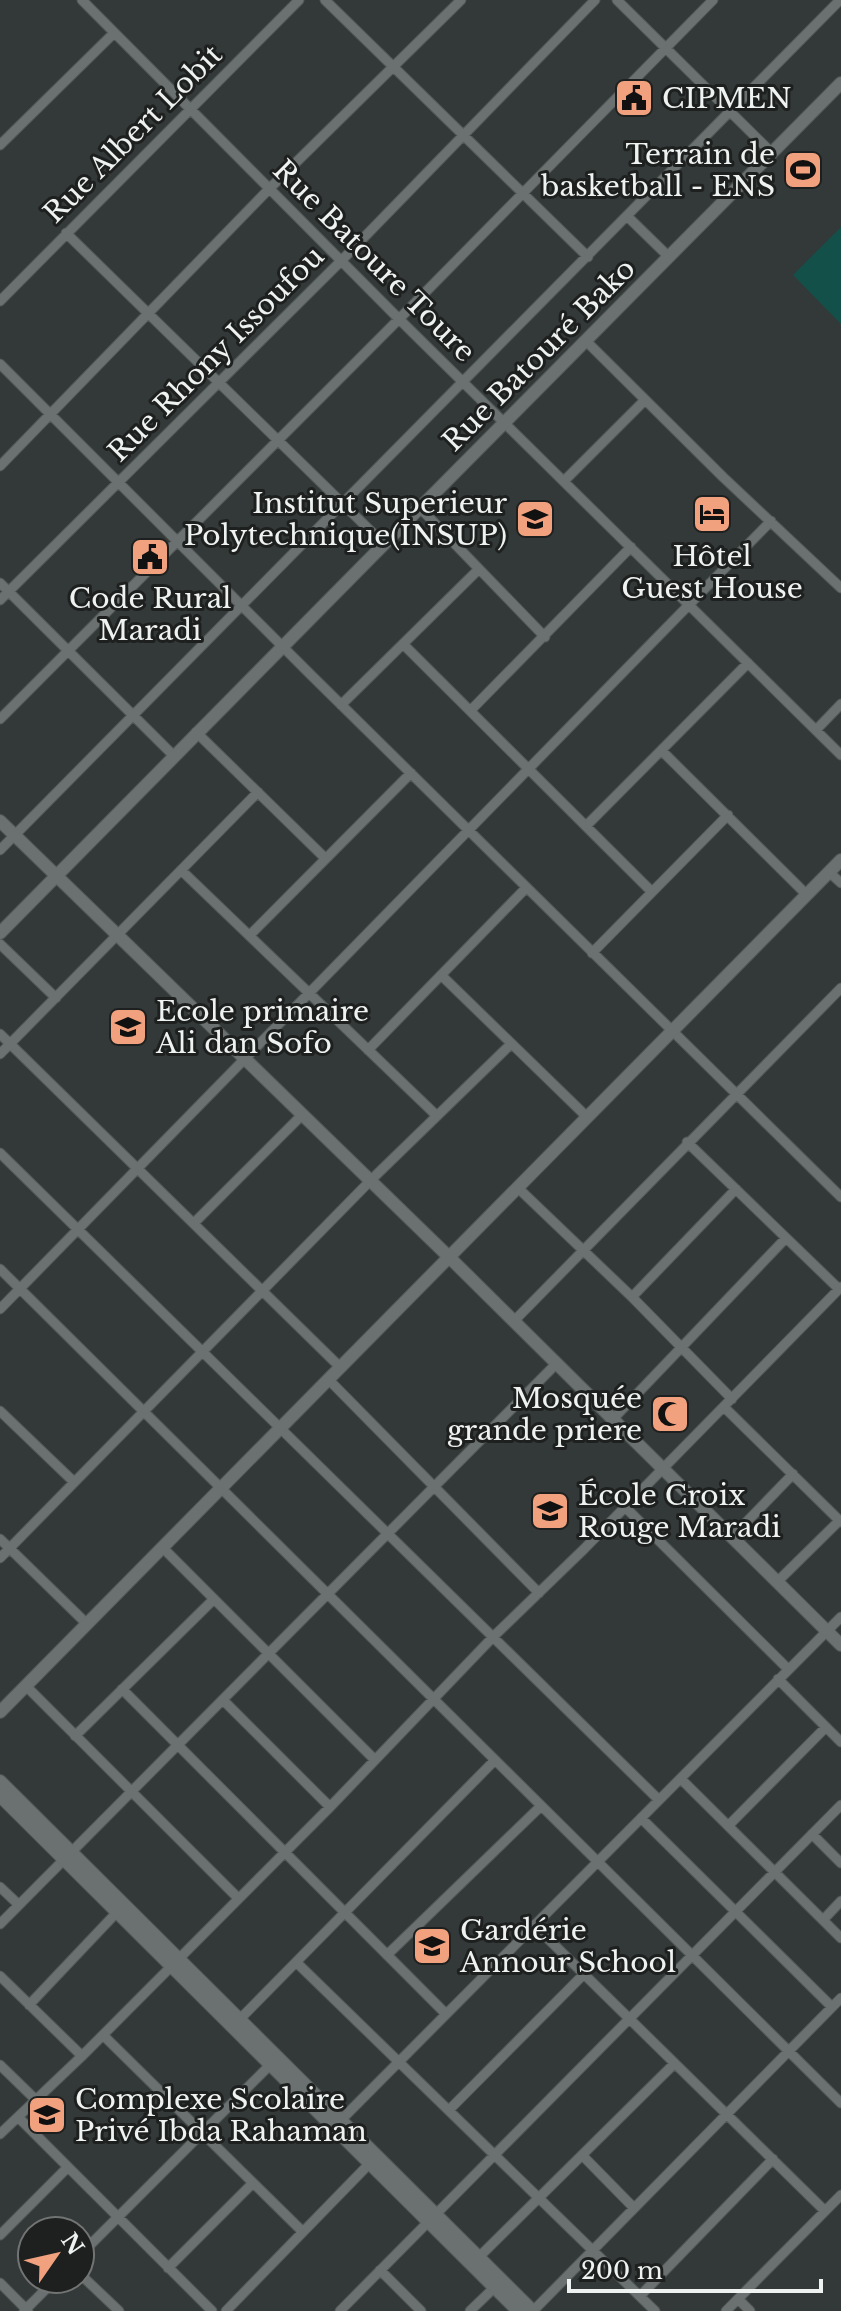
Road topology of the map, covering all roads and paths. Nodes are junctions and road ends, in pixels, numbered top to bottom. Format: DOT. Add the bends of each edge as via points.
graph roads {
  1 [pos="82,0"];
  2 [pos="299,0"];
  3 [pos="325,0"];
  4 [pos="461,0"];
  5 [pos="595,0"];
  6 [pos="617,0"];
  7 [pos="713,0"];
  8 [pos="840,0"];
  9 [pos="114,33"];
  10 [pos="666,48"];
  11 [pos="393,66"];
  12 [pos="841,83"];
  13 [pos="190,110"];
  14 [pos="731,112"];
  15 [pos="463,134"];
  16 [pos="2,140"];
  17 [pos="772,153"];
  18 [pos="270,188"];
  19 [pos="523,193"];
  20 [pos="628,217"];
  21 [pos="66,233"];
  22 [pos="588,257"];
  23 [pos="669,257"];
  24 [pos="342,260"];
  25 [pos="0,301"];
  26 [pos="148,315"];
  27 [pos="399,319"];
  28 [pos="586,341"];
  29 [pos="0,364"];
  30 [pos="463,382"];
  31 [pos="217,383"];
  32 [pos="645,400"];
  33 [pos="51,413"];
  34 [pos="505,423"];
  35 [pos="277,441"];
  36 [pos="0,466"];
  37 [pos="564,481"];
  38 [pos="118,482"];
  39 [pos="341,503"];
  40 [pos="421,509"];
  41 [pos="771,521"];
  42 [pos="177,541"];
  43 [pos="385,545"];
  44 [pos="631,547"];
  45 [pos="479,569"];
  46 [pos="0,583"];
  47 [pos="841,588"];
  48 [pos="9,591"];
  49 [pos="0,600"];
  50 [pos="688,604"];
  51 [pos="241,605"];
  52 [pos="545,637"];
  53 [pos="403,644"];
  54 [pos="281,646"];
  55 [pos="68,650"];
  56 [pos="748,663"];
  57 [pos="841,704"];
  58 [pos="341,705"];
  59 [pos="471,710"];
  60 [pos="133,715"];
  61 [pos="0,719"];
  62 [pos="816,730"];
  63 [pos="196,732"];
  64 [pos="662,751"];
  65 [pos="173,755"];
  66 [pos="841,755"];
  67 [pos="528,767"];
  68 [pos="411,773"];
  69 [pos="258,792"];
  70 [pos="728,815"];
  71 [pos="0,821"];
  72 [pos="586,826"];
  73 [pos="467,830"];
  74 [pos="15,835"];
  75 [pos="0,850"];
  76 [pos="325,858"];
  77 [pos="841,860"];
  78 [pos="181,870"];
  79 [pos="829,872"];
  80 [pos="56,876"];
  81 [pos="841,883"];
  82 [pos="526,888"];
  83 [pos="651,891"];
  84 [pos="806,894"];
  85 [pos="0,933"];
  86 [pos="250,935"];
  87 [pos="118,936"];
  88 [pos="0,944"];
  89 [pos="592,953"];
  90 [pos="441,975"];
  91 [pos="841,988"];
  92 [pos="308,993"];
  93 [pos="56,998"];
  94 [pos="672,1032"];
  95 [pos="0,1034"];
  96 [pos="10,1044"];
  97 [pos="511,1044"];
  98 [pos="368,1050"];
  99 [pos="0,1054"];
  100 [pos="244,1058"];
  101 [pos="736,1095"];
  102 [pos="303,1114"];
  103 [pos="437,1116"];
  104 [pos="586,1116"];
  105 [pos="687,1142"];
  106 [pos="0,1153"];
  107 [pos="137,1167"];
  108 [pos="371,1180"];
  109 [pos="517,1187"];
  110 [pos="736,1189"];
  111 [pos="841,1197"];
  112 [pos="194,1223"];
  113 [pos="77,1229"];
  114 [pos="786,1238"];
  115 [pos="583,1250"];
  116 [pos="448,1256"];
  117 [pos="0,1269"];
  118 [pos="20,1288"];
  119 [pos="840,1288"];
  120 [pos="262,1290"];
  121 [pos="632,1297"];
  122 [pos="0,1309"];
  123 [pos="514,1321"];
  124 [pos="680,1347"];
  125 [pos="202,1351"];
  126 [pos="557,1363"];
  127 [pos="341,1368"];
  128 [pos="329,1380"];
  129 [pos="732,1399"];
  130 [pos="724,1407"];
  131 [pos="0,1411"];
  132 [pos="143,1412"];
  133 [pos="613,1419"];
  134 [pos="281,1429"];
  135 [pos="663,1469"];
  136 [pos="793,1474"];
  137 [pos="74,1482"];
  138 [pos="434,1487"];
  139 [pos="221,1489"];
  140 [pos="625,1507"];
  141 [pos="840,1521"];
  142 [pos="388,1534"];
  143 [pos="732,1537"];
  144 [pos="0,1539"];
  145 [pos="162,1547"];
  146 [pos="10,1548"];
  147 [pos="0,1558"];
  148 [pos="777,1582"];
  149 [pos="539,1593"];
  150 [pos="327,1594"];
  151 [pos="214,1599"];
  152 [pos="841,1617"];
  153 [pos="86,1623"];
  154 [pos="827,1631"];
  155 [pos="493,1637"];
  156 [pos="841,1645"];
  157 [pos="268,1654"];
  158 [pos="788,1669"];
  159 [pos="778,1679"];
  160 [pos="26,1686"];
  161 [pos="122,1689"];
  162 [pos="433,1699"];
  163 [pos="223,1700"];
  164 [pos="0,1712"];
  165 [pos="841,1724"];
  166 [pos="829,1730"];
  167 [pos="75,1736"];
  168 [pos="841,1742"];
  169 [pos="178,1745"];
  170 [pos="375,1760"];
  171 [pos="495,1760"];
  172 [pos="681,1779"];
  173 [pos="0,1781"];
  174 [pos="131,1791"];
  175 [pos="0,1796"];
  176 [pos="659,1800"];
  177 [pos="841,1805"];
  178 [pos="541,1806"];
  179 [pos="330,1807"];
  180 [pos="641,1818"];
  181 [pos="729,1825"];
  182 [pos="812,1834"];
  183 [pos="284,1851"];
  184 [pos="67,1856"];
  185 [pos="597,1861"];
  186 [pos="841,1863"];
  187 [pos="775,1871"];
  188 [pos="0,1887"];
  189 [pos="238,1898"];
  190 [pos="841,1901"];
  191 [pos="19,1905"];
  192 [pos="120,1909"];
  193 [pos="735,1911"];
  194 [pos="344,1912"];
  195 [pos="823,1920"];
  196 [pos="0,1924"];
  197 [pos="534,1925"];
  198 [pos="841,1938"];
  199 [pos="387,1955"];
  200 [pos="692,1955"];
  201 [pos="296,1962"];
  202 [pos="174,1963"];
  203 [pos="584,1974"];
  204 [pos="0,1976"];
  205 [pos="841,1998"];
  206 [pos="29,2005"];
  207 [pos="832,2007"];
  208 [pos="445,2013"];
  209 [pos="629,2018"];
  210 [pos="240,2019"];
  211 [pos="103,2035"];
  212 [pos="789,2051"];
  213 [pos="82,2056"];
  214 [pos="274,2061"];
  215 [pos="399,2062"];
  216 [pos="674,2064"];
  217 [pos="0,2065"];
  218 [pos="839,2096"];
  219 [pos="36,2100"];
  220 [pos="449,2110"];
  221 [pos="727,2115"];
  222 [pos="18,2117"];
  223 [pos="341,2120"];
  224 [pos="202,2133"];
  225 [pos="0,2134"];
  226 [pos="494,2154"];
  227 [pos="582,2155"];
  228 [pos="773,2159"];
  229 [pos="373,2160"];
  230 [pos="68,2167"];
  231 [pos="253,2183"];
  232 [pos="841,2195"];
  233 [pos="539,2198"];
  234 [pos="634,2208"];
  235 [pos="825,2211"];
  236 [pos="118,2217"];
  237 [pos="431,2218"];
  238 [pos="303,2232"];
  239 [pos="0,2235"];
  240 [pos="96,2239"];
  241 [pos="593,2251"];
  242 [pos="479,2257"];
  243 [pos="168,2268"];
  244 [pos="380,2270"];
  245 [pos="0,2283"];
  246 [pos="498,2284"];
  247 [pos="96,2289"];
  248 [pos="41,2295"];
  249 [pos="640,2296"];
  250 [pos="738,2299"];
  251 [pos="26,2310"];
  252 [pos="119,2311"];
  253 [pos="212,2311"];
  254 [pos="226,2311"];
  255 [pos="340,2311"];
  256 [pos="421,2311"];
  257 [pos="470,2311"];
  258 [pos="518,2311"];
  259 [pos="533,2311"];
  260 [pos="655,2311"];
  261 [pos="726,2311"];
  262 [pos="750,2311"];
  1 -- 9 [label="street, Rue Batoure Toure"];
  2 -- 13 [label="street, Rue Albert Lobit"];
  3 -- 11 [label="street"];
  4 -- 11 [label="street"];
  5 -- 15 [label="street, Rue Rhony Issoufou"];
  6 -- 10 [label="street"];
  7 -- 10 [label="street"];
  8 -- 14 [label="street"];
  9 -- 13 [label="street, Rue Batoure Toure"];
  9 -- 16 [label="street"];
  10 -- 14 [label="street"];
  10 -- 19 [label="street"];
  11 -- 15 [label="street"];
  11 -- 18 [label="street"];
  12 -- 17 [label="street, Rue Batouré Bako"];
  13 -- 18 [label="street, Rue Batoure Toure"];
  13 -- 21 [label="street, Rue Albert Lobit"];
  14 -- 17 [label="street"];
  14 -- 20 [label="street"];
  15 -- 19 [label="street"];
  15 -- 24 [label="street, Rue Rhony Issoufou"];
  17 -- 23 [label="street, Rue Batouré Bako"];
  18 -- 24 [label="street, Rue Batoure Toure"];
  18 -- 26 [label="street"];
  19 -- 22 [label="street"];
  19 -- 27 [label="street"];
  20 -- 22 [label="street"];
  20 -- 23 [label="street"];
  21 -- 25 [label="street, Rue Albert Lobit"];
  21 -- 26 [label="street"];
  22 -- 30 [label="street"];
  23 -- 28 [label="street, Rue Batouré Bako"];
  24 -- 27 [label="street, Rue Batoure Toure"];
  24 -- 31 [label="street, Rue Rhony Issoufou"];
  26 -- 31 [label="street"];
  26 -- 33 [label="street"];
  27 -- 30 [label="street, Rue Batoure Toure"];
  27 -- 35 [label="street"];
  28 -- 32 [label="street"];
  28 -- 34 [label="street, Rue Batouré Bako"];
  29 -- 33 [label="street"];
  30 -- 34 [label="street, Rue Batoure Toure"];
  30 -- 39 [label="street"];
  31 -- 35 [label="street"];
  31 -- 38 [label="street, Rue Rhony Issoufou"];
  32 -- 37 [label="street"];
  32 -- 41 [label="street"];
  33 -- 36 [label="street"];
  33 -- 38 [label="street"];
  34 -- 37 [label="street, Rue Batoure Toure"];
  34 -- 40 [label="street, Rue Batouré Bako"];
  35 -- 39 [label="street"];
  35 -- 42 [label="street"];
  37 -- 44 [label="street, Rue Batoure Toure"];
  38 -- 42 [label="street"];
  38 -- 48 [label="street, Rue Rhony Issoufou"];
  39 -- 43 [label="street"];
  39 -- 51 [label="street"];
  40 -- 43 [label="street, Rue Batouré Bako"];
  40 -- 45 [label="street"];
  41 -- 47 [label="street"];
  41 -- 50 [label="street"];
  42 -- 51 [label="street"];
  42 -- 55 [label="street"];
  43 -- 54 [label="street, Rue Batouré Bako"];
  44 -- 50 [label="street, Rue Batoure Toure"];
  44 -- 52 [label="street"];
  45 -- 52 [label="street"];
  45 -- 53 [label="street"];
  46 -- 48 [label="street"];
  48 -- 49 [label="street, Rue Rhony Issoufou"];
  48 -- 55 [label="street"];
  50 -- 56 [label="street, Rue Batoure Toure"];
  50 -- 67 [label="street"];
  51 -- 54 [label="street"];
  51 -- 60 [label="street"];
  52 -- 59 [label="street"];
  53 -- 58 [label="street"];
  53 -- 59 [label="street"];
  54 -- 58 [label="street"];
  54 -- 63 [label="street, Rue Batouré Bako"];
  55 -- 60 [label="street"];
  55 -- 61 [label="street"];
  56 -- 62 [label="street, Rue Batoure Toure"];
  56 -- 64 [label="street"];
  57 -- 62 [label="street"];
  58 -- 68 [label="street"];
  59 -- 67 [label="street"];
  60 -- 65 [label="street"];
  60 -- 74 [label="street"];
  62 -- 66 [label="street, Rue Batoure Toure"];
  63 -- 65 [label="street, Rue Batouré Bako"];
  63 -- 69 [label="street"];
  64 -- 70 [label="street"];
  64 -- 72 [label="street"];
  65 -- 80 [label="street, Rue Batouré Bako"];
  67 -- 72 [label="street"];
  67 -- 73 [label="street"];
  68 -- 73 [label="street"];
  68 -- 76 [label="street"];
  69 -- 76 [label="street"];
  69 -- 78 [label="street"];
  70 -- 83 [label="street"];
  70 -- 84 [label="street"];
  71 -- 74 [label="street"];
  72 -- 83 [label="street"];
  73 -- 82 [label="street"];
  73 -- 92 [label="street"];
  74 -- 75 [label="street"];
  74 -- 80 [label="street"];
  76 -- 86 [label="street"];
  77 -- 79 [label="street"];
  78 -- 86 [label="street"];
  78 -- 87 [label="street"];
  79 -- 81 [label="street"];
  79 -- 84 [label="street"];
  80 -- 85 [label="street, Rue Batouré Bako"];
  80 -- 87 [label="street"];
  82 -- 89 [label="street"];
  82 -- 90 [label="street"];
  83 -- 89 [label="street"];
  84 -- 94 [label="street"];
  86 -- 92 [label="street"];
  87 -- 93 [label="street"];
  87 -- 100 [label="street"];
  88 -- 93 [label="street"];
  89 -- 94 [label="street"];
  90 -- 97 [label="street"];
  90 -- 98 [label="street"];
  91 -- 101 [label="street"];
  92 -- 98 [label="street"];
  92 -- 100 [label="street"];
  93 -- 96 [label="street"];
  94 -- 101 [label="street"];
  94 -- 104 [label="street"];
  95 -- 96 [label="street"];
  96 -- 99 [label="street"];
  96 -- 107 [label="street"];
  97 -- 103 [label="street"];
  97 -- 104 [label="street"];
  98 -- 103 [label="street"];
  100 -- 102 [label="street"];
  100 -- 107 [label="street"];
  101 -- 105 [label="street"];
  101 -- 111 [label="street"];
  102 -- 108 [label="street"];
  102 -- 112 [label="street"];
  103 -- 108 [label="street"];
  104 -- 109 [label="street"];
  105 -- 110 [label="street"];
  105 -- 115 [label="street"];
  106 -- 113 [label="street"];
  107 -- 112 [label="street"];
  107 -- 113 [label="street"];
  108 -- 116 [label="street"];
  108 -- 120 [label="street"];
  109 -- 115 [label="street"];
  109 -- 116 [label="street"];
  110 -- 114 [label="street"];
  110 -- 121 [label="street"];
  112 -- 120 [label="street"];
  113 -- 118 [label="street"];
  113 -- 125 [label="street"];
  114 -- 119 [label="street"];
  114 -- 124 [label="street"];
  115 -- 121 [label="street"];
  115 -- 123 [label="street"];
  116 -- 123 [label="street"];
  116 -- 127 [label="street"];
  117 -- 118 [label="street"];
  118 -- 122 [label="street"];
  118 -- 132 [label="street"];
  119 -- 129 [label="street"];
  120 -- 125 [label="street"];
  120 -- 127 [label="street"];
  121 -- 124 [label="street"];
  123 -- 126 [label="street"];
  124 -- 129 [label="street"];
  124 -- 133 [label="street"];
  125 -- 132 [label="street"];
  125 -- 134 [label="street"];
  126 -- 133 [label="street"];
  126 -- 138 [label="street"];
  127 -- 128 [label="street"];
  128 -- 134 [label="street"];
  128 -- 138 [label="street"];
  129 -- 130 [label="street"];
  130 -- 135 [label="street"];
  130 -- 136 [label="street"];
  131 -- 137 [label="street"];
  132 -- 137 [label="street"];
  132 -- 139 [label="street"];
  133 -- 135 [label="street"];
  134 -- 139 [label="street"];
  134 -- 142 [label="street"];
  135 -- 140 [label="street"];
  135 -- 143 [label="street"];
  136 -- 141 [label="street"];
  136 -- 143 [label="street"];
  137 -- 146 [label="street"];
  138 -- 142 [label="street"];
  138 -- 149 [label="street"];
  139 -- 145 [label="street"];
  139 -- 150 [label="street"];
  140 -- 149 [label="street"];
  140 -- 158 [label="street"];
  141 -- 148 [label="street"];
  142 -- 150 [label="street"];
  142 -- 155 [label="street"];
  143 -- 148 [label="street"];
  144 -- 146 [label="street"];
  145 -- 151 [label="street"];
  145 -- 153 [label="street"];
  146 -- 147 [label="street"];
  146 -- 153 [label="street"];
  148 -- 154 [label="street"];
  149 -- 155 [label="street"];
  150 -- 157 [label="street"];
  150 -- 162 [label="street"];
  151 -- 157 [label="street"];
  151 -- 161 [label="street"];
  152 -- 154 [label="street"];
  153 -- 160 [label="street"];
  154 -- 156 [label="street"];
  154 -- 158 [label="street"];
  155 -- 162 [label="street"];
  155 -- 176 [label="street"];
  157 -- 163 [label="street"];
  157 -- 170 [label="street"];
  158 -- 159 [label="street"];
  159 -- 166 [label="street"];
  159 -- 172 [label="street"];
  160 -- 164 [label="street"];
  160 -- 167 [label="street"];
  161 -- 167 [label="street"];
  161 -- 169 [label="street"];
  162 -- 170 [label="street"];
  162 -- 171 [label="street"];
  163 -- 169 [label="street"];
  163 -- 179 [label="street"];
  165 -- 166 [label="street"];
  166 -- 168 [label="street"];
  166 -- 181 [label="street"];
  167 -- 174 [label="street"];
  169 -- 174 [label="street"];
  169 -- 183 [label="street"];
  170 -- 179 [label="street"];
  171 -- 178 [label="street"];
  171 -- 194 [label="street"];
  172 -- 176 [label="street"];
  172 -- 181 [label="street"];
  173 -- 184 [label="street"];
  174 -- 184 [label="street"];
  174 -- 189 [label="street"];
  175 -- 184 [label="street"];
  176 -- 180 [label="street"];
  177 -- 182 [label="street"];
  178 -- 185 [label="street"];
  178 -- 199 [label="street"];
  179 -- 183 [label="street"];
  180 -- 185 [label="street"];
  180 -- 193 [label="street"];
  181 -- 187 [label="street"];
  182 -- 186 [label="street"];
  182 -- 187 [label="street"];
  183 -- 189 [label="street"];
  183 -- 194 [label="street"];
  184 -- 191 [label="street"];
  184 -- 192 [label="street"];
  185 -- 197 [label="street"];
  185 -- 200 [label="street"];
  187 -- 193 [label="street"];
  187 -- 195 [label="street"];
  188 -- 191 [label="street"];
  189 -- 202 [label="street"];
  190 -- 195 [label="street"];
  191 -- 196 [label="street"];
  192 -- 202 [label="street"];
  192 -- 206 [label="street"];
  193 -- 200 [label="street"];
  193 -- 207 [label="street"];
  194 -- 199 [label="street"];
  194 -- 201 [label="street"];
  195 -- 198 [label="street"];
  197 -- 203 [label="street"];
  197 -- 208 [label="street"];
  199 -- 208 [label="street"];
  200 -- 209 [label="street"];
  200 -- 212 [label="street"];
  201 -- 210 [label="street"];
  201 -- 215 [label="street"];
  202 -- 210 [label="street"];
  202 -- 211 [label="street"];
  202 -- 214 [label="street"];
  203 -- 209 [label="street"];
  203 -- 220 [label="street"];
  204 -- 206 [label="street"];
  205 -- 207 [label="street"];
  206 -- 213 [label="street"];
  207 -- 212 [label="street"];
  208 -- 215 [label="street"];
  209 -- 216 [label="street"];
  209 -- 226 [label="street"];
  210 -- 214 [label="street"];
  211 -- 213 [label="street"];
  211 -- 224 [label="street"];
  212 -- 218 [label="street"];
  212 -- 221 [label="street"];
  213 -- 219 [label="street"];
  214 -- 223 [label="street"];
  214 -- 224 [label="street"];
  214 -- 229 [label="street"];
  215 -- 220 [label="street"];
  215 -- 223 [label="street"];
  216 -- 221 [label="street"];
  216 -- 227 [label="street"];
  217 -- 219 [label="street"];
  219 -- 222 [label="street"];
  220 -- 226 [label="street"];
  221 -- 228 [label="street"];
  221 -- 234 [label="street"];
  222 -- 225 [label="street"];
  222 -- 230 [label="street"];
  223 -- 229 [label="street"];
  224 -- 231 [label="street"];
  224 -- 236 [label="street"];
  226 -- 233 [label="street"];
  226 -- 237 [label="street"];
  227 -- 233 [label="street"];
  227 -- 234 [label="street"];
  228 -- 235 [label="street"];
  228 -- 249 [label="street"];
  229 -- 237 [label="street"];
  229 -- 238 [label="street"];
  230 -- 236 [label="street"];
  230 -- 239 [label="street"];
  231 -- 238 [label="street"];
  231 -- 243 [label="street"];
  232 -- 235 [label="street"];
  233 -- 241 [label="street"];
  233 -- 242 [label="street"];
  234 -- 241 [label="street"];
  235 -- 250 [label="street"];
  236 -- 240 [label="street"];
  236 -- 243 [label="street"];
  237 -- 242 [label="street"];
  237 -- 244 [label="street"];
  237 -- 246 [label="street"];
  238 -- 254 [label="street"];
  241 -- 249 [label="street"];
  241 -- 259 [label="street"];
  242 -- 246 [label="street"];
  243 -- 253 [label="street"];
  244 -- 255 [label="street"];
  244 -- 256 [label="street"];
  245 -- 251 [label="street"];
  246 -- 257 [label="street"];
  246 -- 258 [label="street"];
  246 -- 259 [label="street"];
  247 -- 252 [label="street"];
  248 -- 251 [label="street"];
  249 -- 260 [label="street"];
  250 -- 261 [label="street"];
  250 -- 262 [label="street"];
}
